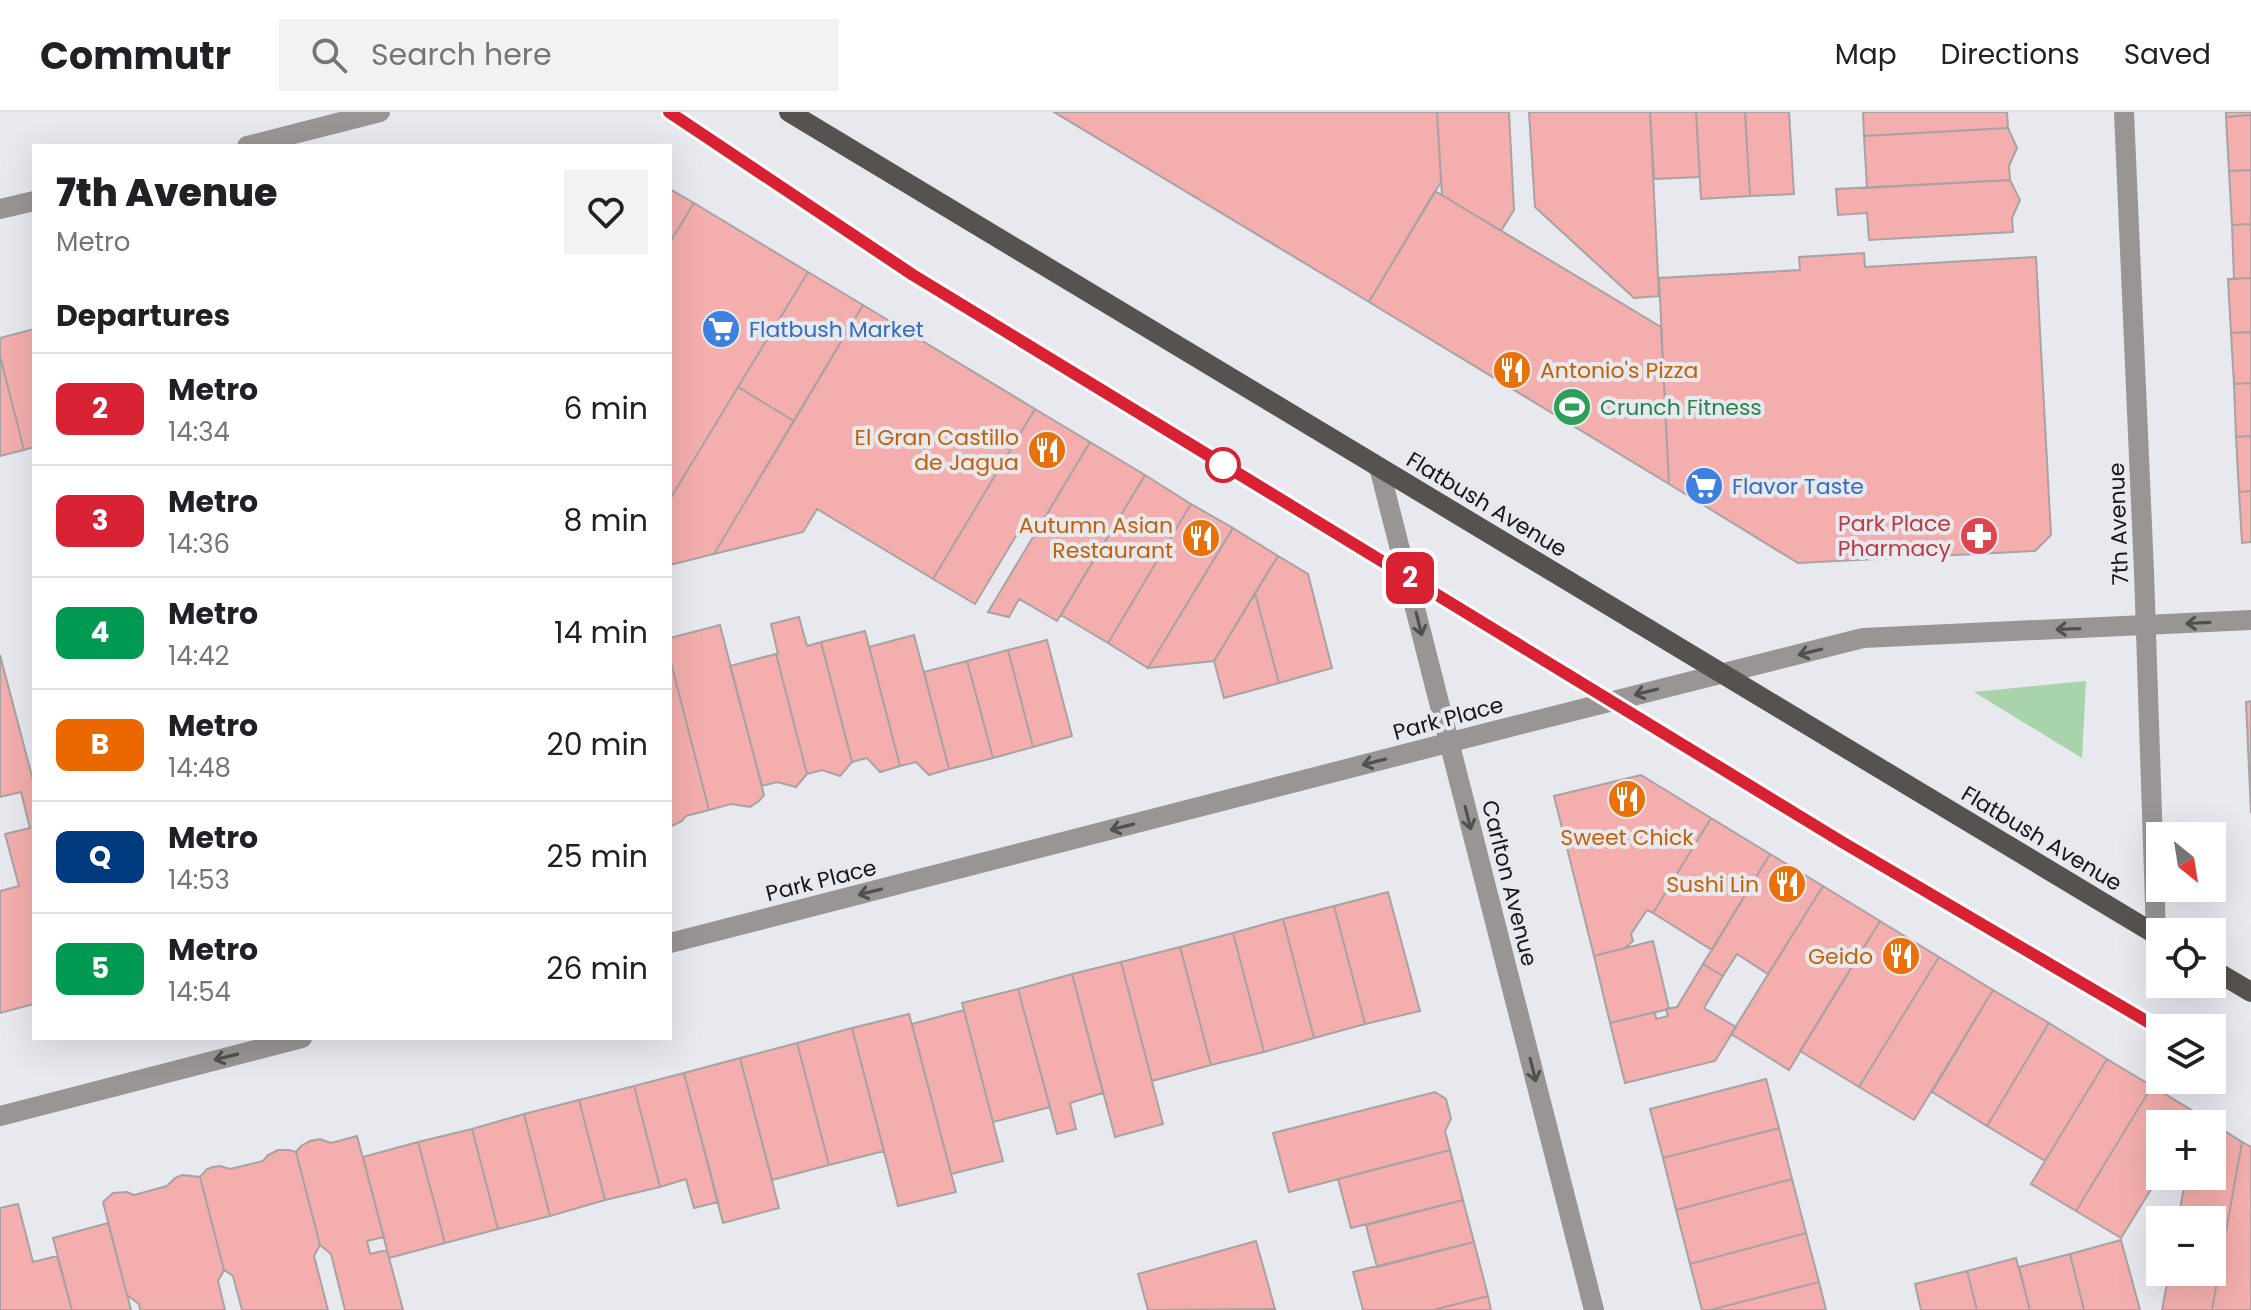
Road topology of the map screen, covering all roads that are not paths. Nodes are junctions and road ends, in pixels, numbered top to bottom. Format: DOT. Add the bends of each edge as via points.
graph roads {
  1 [pos="380,112"];
  2 [pos="789,112"];
  3 [pos="2124,112"];
  4 [pos="255,144"];
  5 [pos="32,201"];
  6 [pos="0,209"];
  7 [pos="1379,467"];
  8 [pos="2251,620"];
  9 [pos="2146,626"];
  10 [pos="1722,674"];
  11 [pos="1449,742"];
  12 [pos="2157,918"];
  13 [pos="2146,929"];
  14 [pos="672,942"];
  15 [pos="2226,977"];
  16 [pos="2251,992"];
  17 [pos="294,1040"];
  18 [pos="0,1116"];
  19 [pos="1594,1310"];
  1 -- 4 [label="street"];
  2 -- 7 [label="main road, Flatbush Avenue"];
  3 -- 9 [label="street, 7th Avenue"];
  5 -- 6 [label="street"];
  7 -- 10 [label="main road, Flatbush Avenue"];
  7 -- 11 [label="street, Carlton Avenue, one-way"];
  8 -- 9 [label="street, Park Place, one-way"];
  9 -- 10 [label="street, Park Place, one-way" via="1863,638"];
  9 -- 12 [label="street, 7th Avenue"];
  10 -- 11 [label="street, Park Place, one-way"];
  10 -- 13 [label="main road, Flatbush Avenue"];
  11 -- 14 [label="street, Park Place, one-way"];
  11 -- 19 [label="street, Carlton Avenue, one-way"];
  15 -- 16 [label="main road"];
  17 -- 18 [label="street, one-way"];
}
